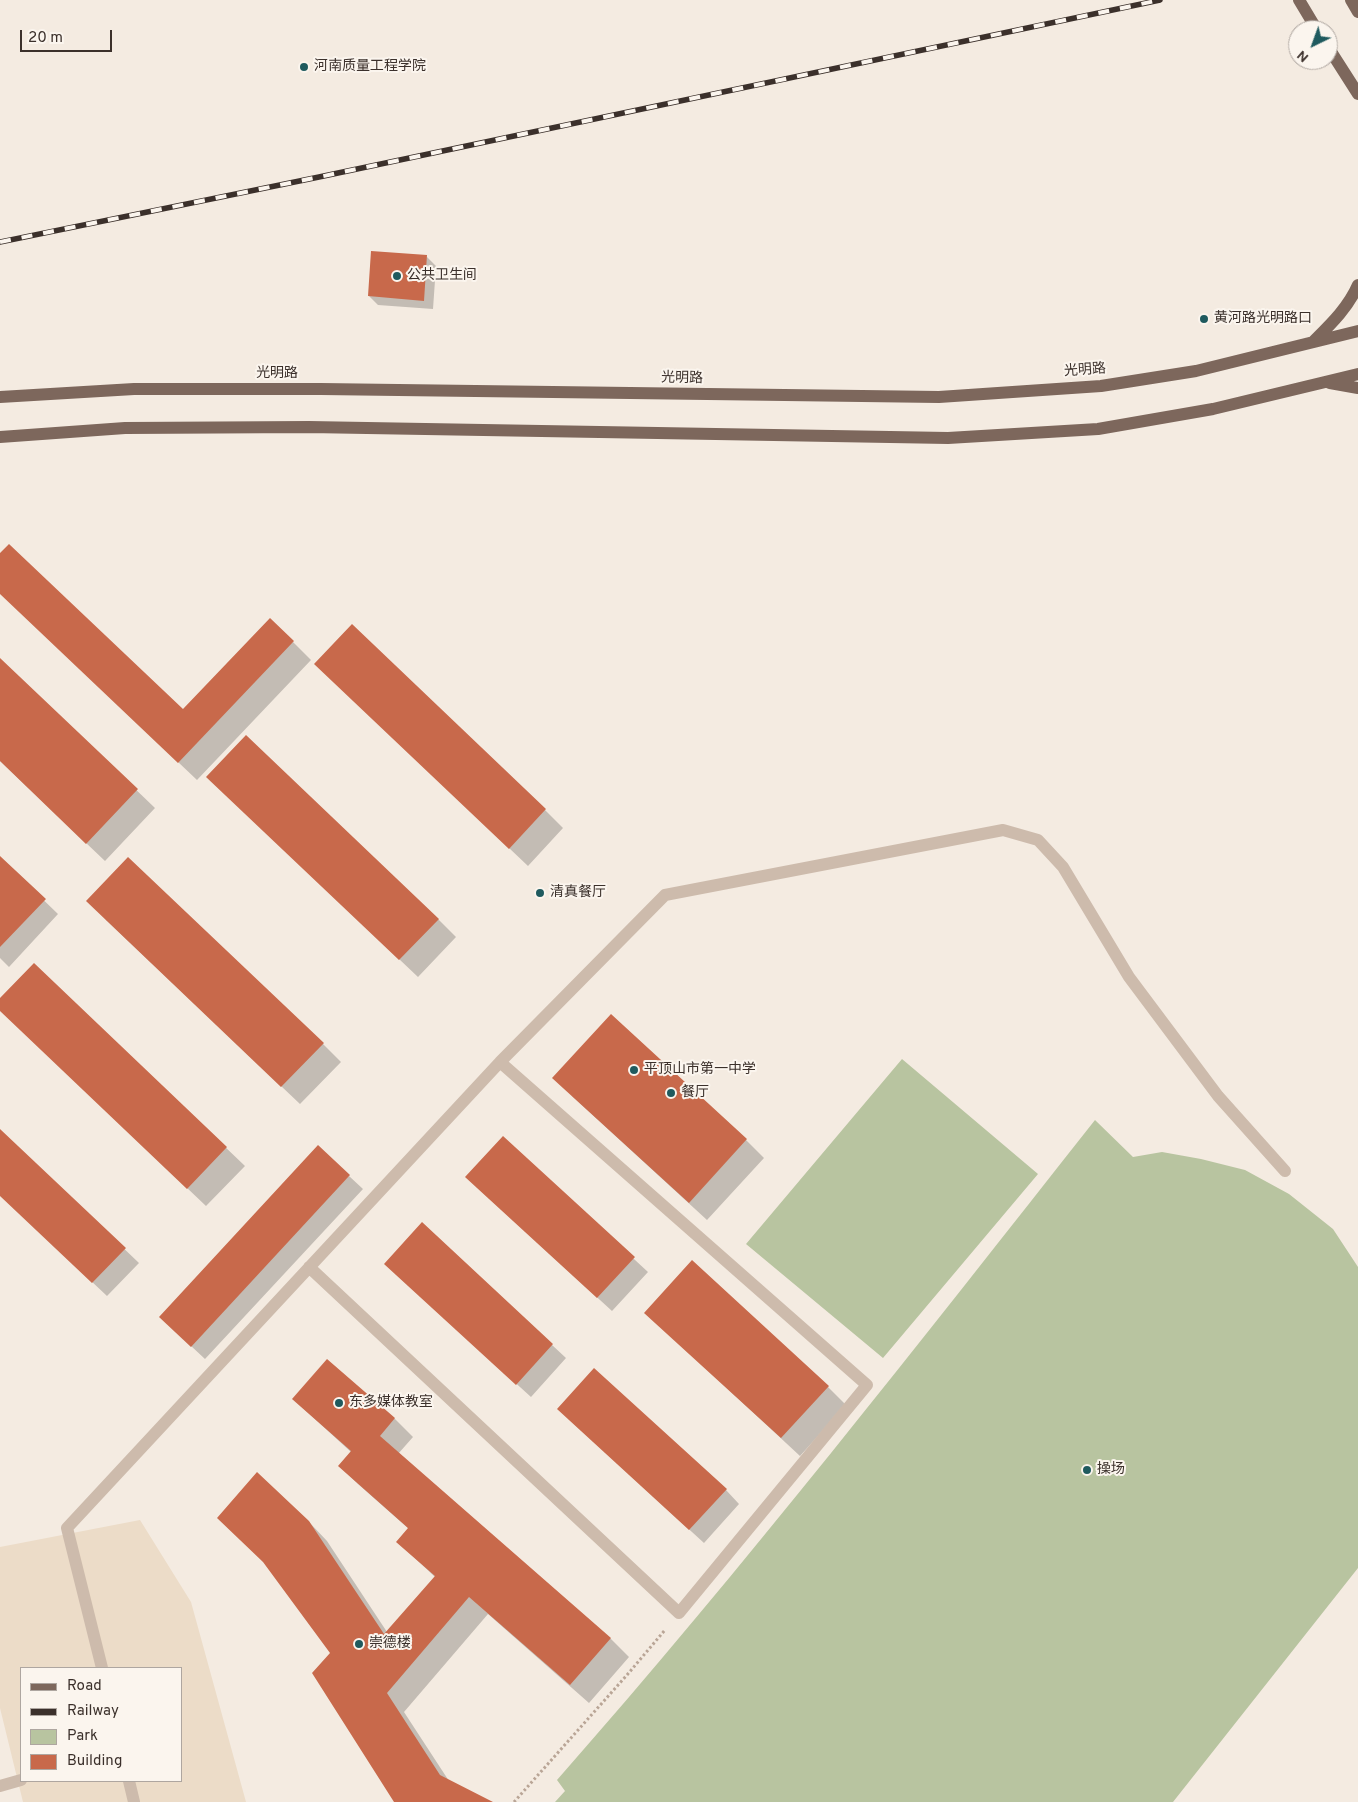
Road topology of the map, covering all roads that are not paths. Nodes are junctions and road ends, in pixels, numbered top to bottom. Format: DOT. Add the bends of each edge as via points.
graph roads {
  1 [pos="1299,0"];
  2 [pos="1351,0"];
  3 [pos="1358,12"];
  4 [pos="1312,20"];
  5 [pos="1338,63"];
  6 [pos="1358,94"];
  7 [pos="1358,286"];
  8 [pos="1358,331"];
  9 [pos="1312,343"];
  10 [pos="1358,374"];
  11 [pos="1325,383"];
  12 [pos="1358,388"];
  13 [pos="0,397"];
  14 [pos="0,437"];
  15 [pos="500,1062"];
  16 [pos="1284,1171"];
  17 [pos="309,1267"];
  18 [pos="102,1667"];
  19 [pos="20,1780"];
  20 [pos="129,1782"];
  21 [pos="0,1786"];
  22 [pos="134,1802"];
  1 -- 4 [label="main road"];
  2 -- 3 [label="main road"];
  5 -- 6 [label="main road"];
  7 -- 9 [label="main road" via="1340,315"];
  8 -- 9 [label="main road, 光明路"];
  9 -- 13 [label="main road, 光明路" via="1196,371 1101,386 939,397 321,389 134,389"];
  10 -- 11 [label="main road"];
  11 -- 12 [label="main road"];
  11 -- 14 [label="main road" via="1213,409 1098,429 948,438 309,427 125,428"];
  15 -- 16 [label="street" via="665,895 1003,830 1038,840 1063,867 1129,977 1218,1096"];
  15 -- 17 [label="street"];
  15 -- 17 [label="street" via="867,1385 679,1613"];
  17 -- 18 [label="street" via="67,1528"];
  19 -- 21 [label="street"];
  20 -- 22 [label="street"];
}
